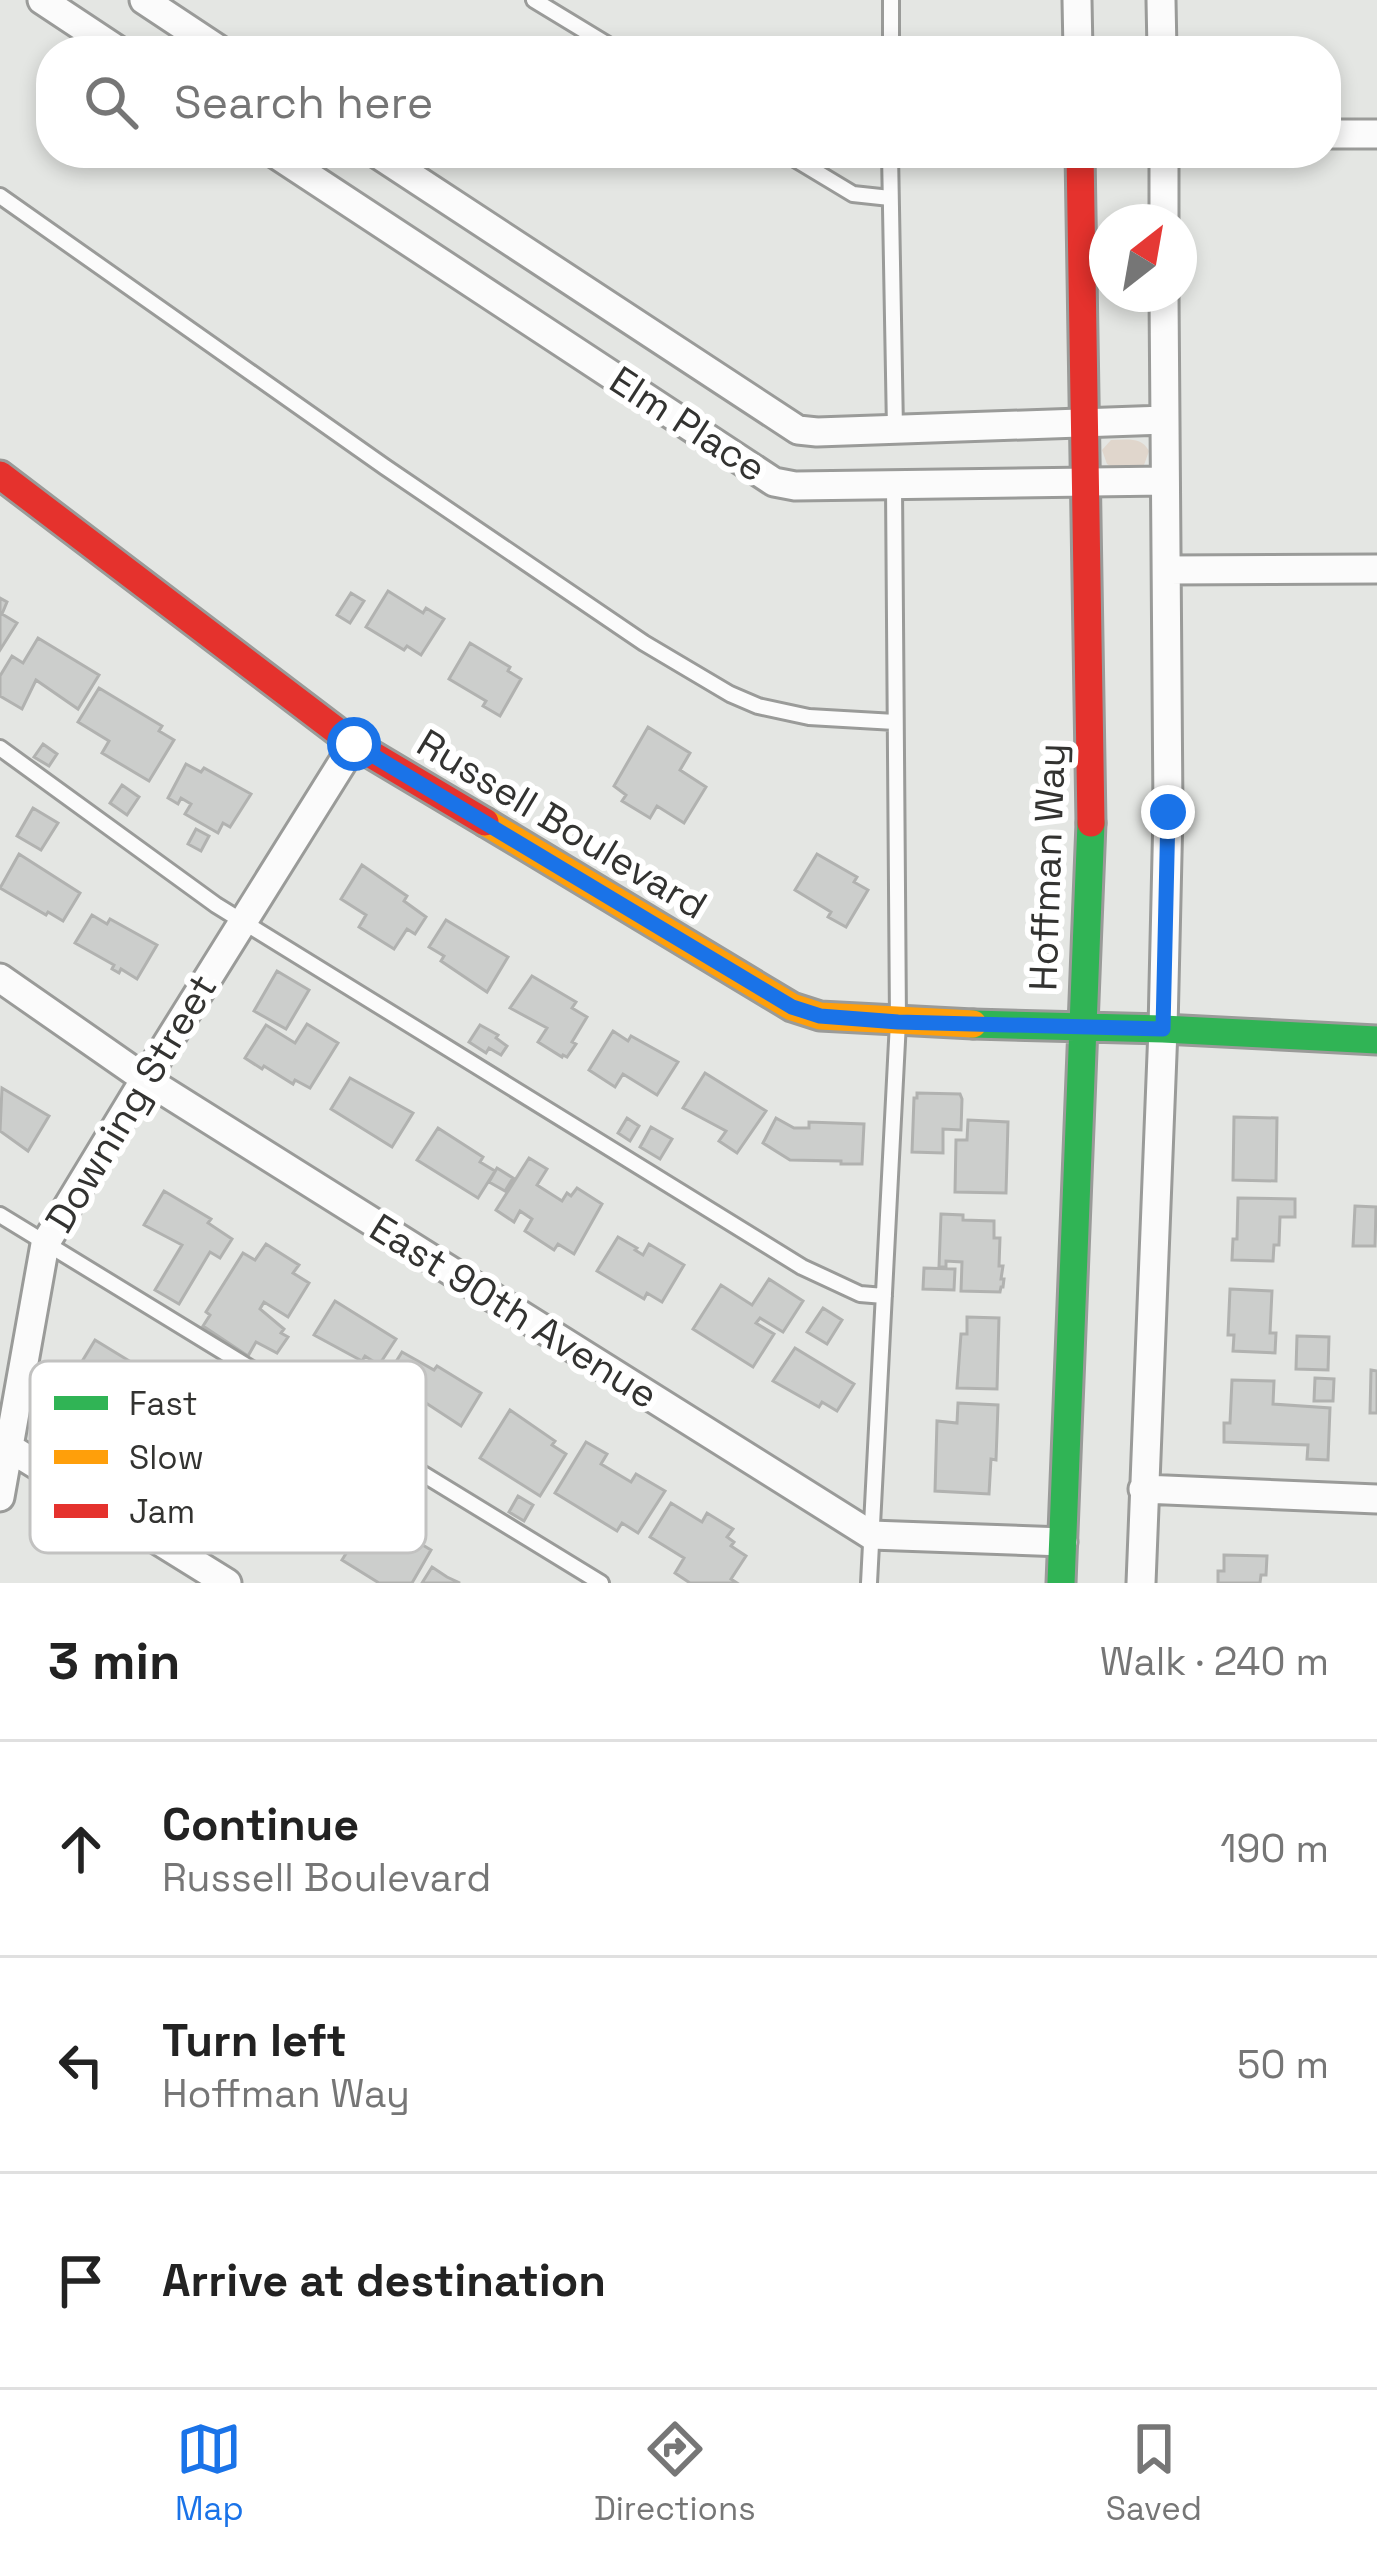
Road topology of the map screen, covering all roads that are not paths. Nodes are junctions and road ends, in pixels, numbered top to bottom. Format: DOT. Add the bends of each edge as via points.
graph roads {
  1 [pos="42,0"];
  2 [pos="144,0"];
  3 [pos="534,0"];
  4 [pos="890,0"];
  5 [pos="1077,0"];
  6 [pos="1161,0"];
  7 [pos="96,36"];
  8 [pos="198,36"];
  9 [pos="593,36"];
  10 [pos="890,36"];
  11 [pos="1078,36"];
  12 [pos="1162,36"];
  13 [pos="1341,134"];
  14 [pos="1377,134"];
  15 [pos="297,168"];
  16 [pos="399,168"];
  17 [pos="810,168"];
  18 [pos="890,168"];
  19 [pos="1080,168"];
  20 [pos="1164,168"];
  21 [pos="0,196"];
  22 [pos="890,198"];
  23 [pos="1164,204"];
  24 [pos="1164,312"];
  25 [pos="1165,420"];
  26 [pos="1085,422"];
  27 [pos="895,429"];
  28 [pos="0,475"];
  29 [pos="1165,481"];
  30 [pos="1087,484"];
  31 [pos="894,486"];
  32 [pos="1377,569"];
  33 [pos="1167,570"];
  34 [pos="895,722"];
  35 [pos="354,744"];
  36 [pos="0,748"];
  37 [pos="243,922"];
  38 [pos="0,978"];
  39 [pos="898,1022"];
  40 [pos="1082,1026"];
  41 [pos="1163,1029"];
  42 [pos="1377,1040"];
  43 [pos="145,1078"];
  44 [pos="0,1214"];
  45 [pos="45,1244"];
  46 [pos="884,1296"];
  47 [pos="237,1361"];
  48 [pos="5,1445"];
  49 [pos="426,1476"];
  50 [pos="1143,1489"];
  51 [pos="0,1497"];
  52 [pos="1377,1499"];
  53 [pos="871,1535"];
  54 [pos="1063,1542"];
  55 [pos="179,1553"];
  56 [pos="227,1583"];
  57 [pos="601,1583"];
  58 [pos="869,1583"];
  59 [pos="1061,1583"];
  60 [pos="1141,1583"];
  1 -- 7 [label="street"];
  2 -- 8 [label="street"];
  3 -- 9 [label="lane"];
  4 -- 10 [label="lane"];
  5 -- 11 [label="street"];
  6 -- 12 [label="street"];
  13 -- 14 [label="street"];
  15 -- 31 [label="street, Elm Place" via="774,482"];
  16 -- 27 [label="street, Elm Place" via="797,430"];
  17 -- 22 [label="lane" via="853,194"];
  18 -- 22 [label="lane"];
  19 -- 26 [label="street, Hoffman Way"];
  20 -- 23 [label="street"];
  21 -- 34 [label="lane" via="385,467 730,694 809,717"];
  22 -- 27 [label="lane"];
  24 -- 25 [label="street"];
  25 -- 26 [label="street, Elm Place"];
  25 -- 29 [label="street"];
  26 -- 27 [label="street, Elm Place"];
  26 -- 30 [label="street, Hoffman Way"];
  28 -- 35 [label="street, Russell Boulevard"];
  29 -- 30 [label="street, Elm Place"];
  29 -- 33 [label="street"];
  30 -- 31 [label="street, Elm Place"];
  30 -- 40 [label="street, Hoffman Way" via="1091,836"];
  31 -- 34 [label="lane"];
  32 -- 33 [label="street"];
  33 -- 41 [label="street"];
  34 -- 39 [label="lane"];
  35 -- 37 [label="street, Downing Street"];
  35 -- 39 [label="street, Russell Boulevard" via="792,1007"];
  36 -- 37 [label="lane"];
  37 -- 43 [label="street, Downing Street"];
  37 -- 46 [label="lane" via="802,1267 860,1294"];
  38 -- 43 [label="street, East 90th Avenue"];
  39 -- 40 [label="street, Russell Boulevard"];
  39 -- 46 [label="lane"];
  40 -- 41 [label="street, Russell Boulevard"];
  40 -- 54 [label="street, Hoffman Way"];
  41 -- 42 [label="street, Russell Boulevard"];
  41 -- 50 [label="street"];
  43 -- 45 [label="street, Downing Street"];
  43 -- 53 [label="street, East 90th Avenue"];
  44 -- 45 [label="lane"];
  45 -- 47 [label="lane"];
  45 -- 48 [label="street, Downing Street"];
  46 -- 53 [label="lane"];
  48 -- 51 [label="street, Downing Street"];
  49 -- 57 [label="lane"];
  50 -- 52 [label="street"];
  50 -- 60 [label="street"];
  53 -- 54 [label="street"];
  53 -- 58 [label="lane"];
  54 -- 59 [label="street, Hoffman Way"];
  55 -- 56 [label="street"];
}
